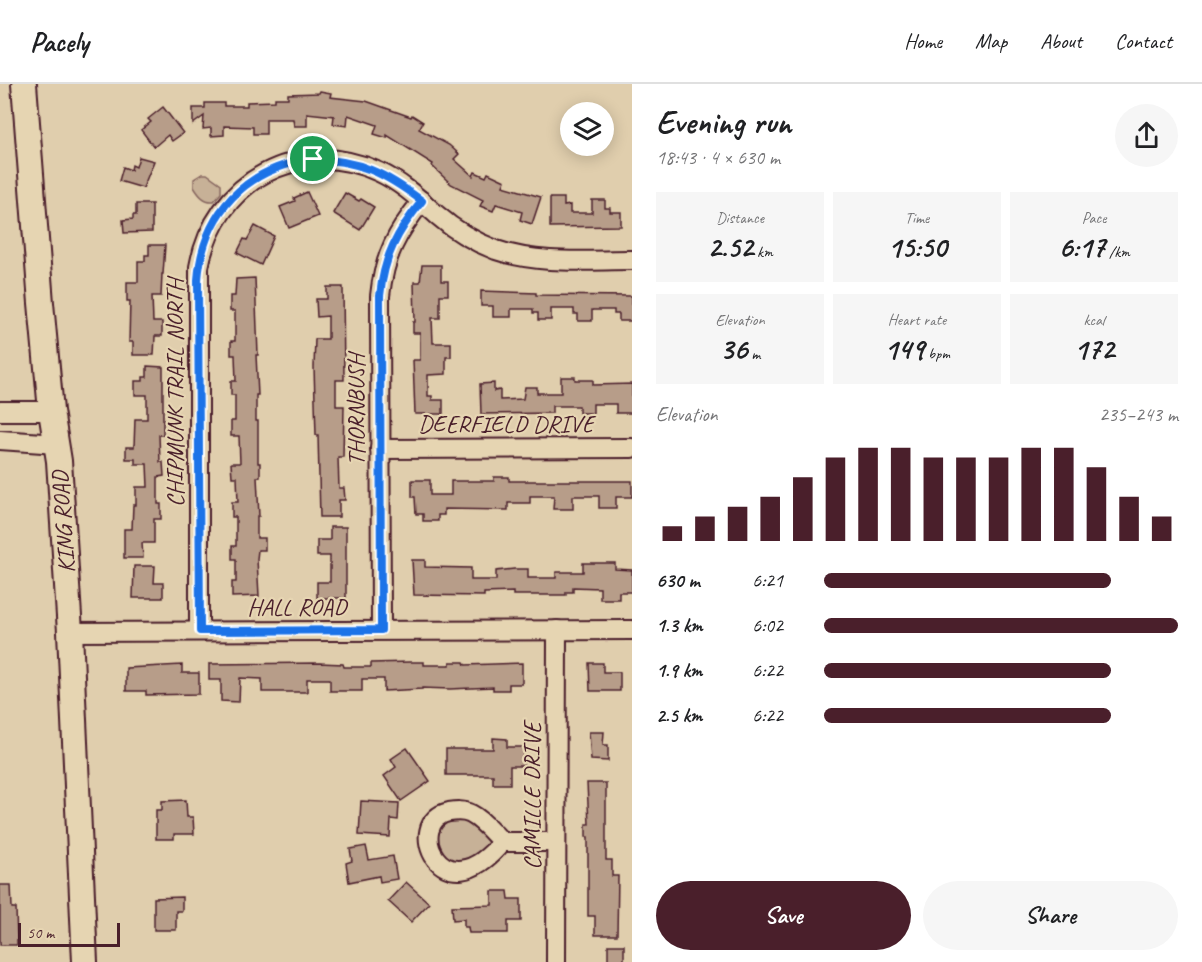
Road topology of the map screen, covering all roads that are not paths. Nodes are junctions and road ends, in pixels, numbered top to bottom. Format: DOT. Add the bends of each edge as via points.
graph roads {
  1 [pos="24,84"];
  2 [pos="422,201"];
  3 [pos="632,260"];
  4 [pos="0,411"];
  5 [pos="51,411"];
  6 [pos="0,440"];
  7 [pos="57,444"];
  8 [pos="632,448"];
  9 [pos="380,449"];
  10 [pos="381,630"];
  11 [pos="557,630"];
  12 [pos="632,630"];
  13 [pos="200,631"];
  14 [pos="70,632"];
  15 [pos="502,842"];
  16 [pos="556,842"];
  17 [pos="85,962"];
  18 [pos="556,962"];
  1 -- 5 [label="main road, KING ROAD"];
  2 -- 3 [label="street, CHIPMUNK TRAIL NORTH" via="465,236 514,255 553,261"];
  2 -- 9 [label="street, THORNBUSH" via="394,240 382,278"];
  2 -- 13 [label="street, CHIPMUNK TRAIL NORTH" via="380,172 358,164 336,159 299,161 258,176 236,193 218,215 199,267"];
  4 -- 5 [label="street"];
  5 -- 7 [label="main road, KING ROAD"];
  6 -- 7 [label="street"];
  7 -- 14 [label="main road, KING ROAD"];
  8 -- 9 [label="street, DEERFIELD DRIVE"];
  9 -- 10 [label="street, THORNBUSH"];
  10 -- 11 [label="street, HALL ROAD"];
  10 -- 13 [label="street, HALL ROAD"];
  11 -- 12 [label="street, HALL ROAD"];
  11 -- 16 [label="street, CAMILLE DRIVE"];
  13 -- 14 [label="street, HALL ROAD"];
  14 -- 17 [label="main road, KING ROAD"];
  15 -- 16 [label="street"];
  16 -- 18 [label="street, CAMILLE DRIVE"];
}
